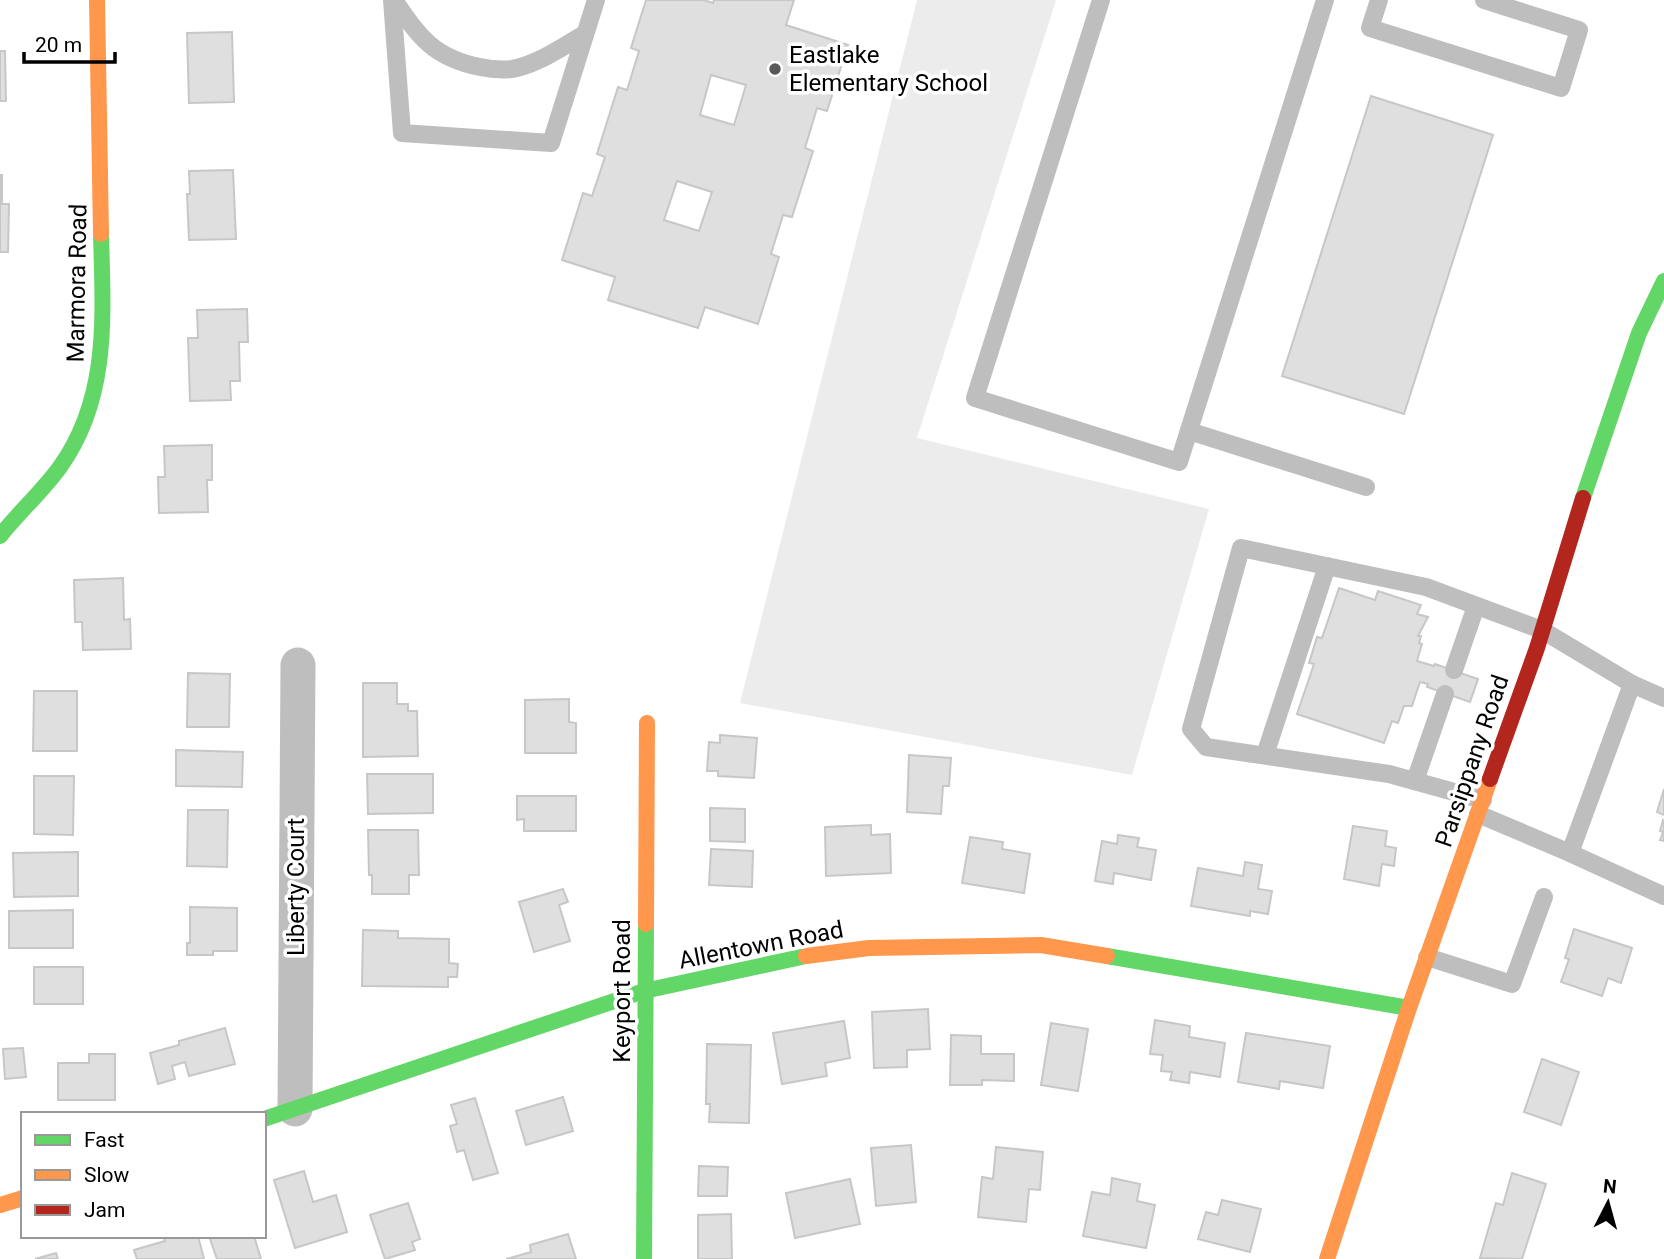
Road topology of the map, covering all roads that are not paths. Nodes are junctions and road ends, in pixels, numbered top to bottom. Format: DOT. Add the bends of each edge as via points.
graph roads {
  1 [pos="97,0"];
  2 [pos="393,0"];
  3 [pos="596,0"];
  4 [pos="1101,0"];
  5 [pos="1325,0"];
  6 [pos="1379,0"];
  7 [pos="1484,0"];
  8 [pos="585,34"];
  9 [pos="1664,281"];
  10 [pos="1189,431"];
  11 [pos="1366,487"];
  12 [pos="0,536"];
  13 [pos="1327,566"];
  14 [pos="1476,606"];
  15 [pos="1542,630"];
  16 [pos="298,665"];
  17 [pos="1454,670"];
  18 [pos="1632,684"];
  19 [pos="1445,694"];
  20 [pos="1664,698"];
  21 [pos="647,723"];
  22 [pos="1265,755"];
  23 [pos="1415,781"];
  24 [pos="1480,807"];
  25 [pos="1570,853"];
  26 [pos="1664,896"];
  27 [pos="1544,897"];
  28 [pos="1427,957"];
  29 [pos="644,991"];
  30 [pos="1409,1008"];
  31 [pos="280,1114"];
  32 [pos="21,1199"];
  33 [pos="0,1205"];
  34 [pos="644,1259"];
  35 [pos="1327,1259"];
  1 -- 12 [label="street, Marmora Road" via="103,337 98,382 72,448"];
  2 -- 8 [label="lane" via="440,54 494,69 530,64"];
  2 -- 8 [label="lane" via="402,133 551,143"];
  3 -- 8 [label="lane"];
  4 -- 10 [label="lane" via="975,398 1179,462"];
  5 -- 10 [label="lane"];
  6 -- 7 [label="lane" via="1370,28 1561,88 1579,30"];
  9 -- 15 [label="street, Parsippany Road" via="1639,333 1602,437"];
  10 -- 11 [label="lane"];
  13 -- 14 [label="lane" via="1426,587"];
  13 -- 22 [label="lane"];
  13 -- 22 [label="lane" via="1241,548 1191,729 1206,747"];
  14 -- 15 [label="lane"];
  14 -- 17 [label="lane"];
  15 -- 18 [label="lane"];
  15 -- 24 [label="street, Parsippany Road"];
  16 -- 31 [label="street, Liberty Court"];
  18 -- 20 [label="lane"];
  18 -- 25 [label="lane"];
  19 -- 23 [label="lane"];
  21 -- 29 [label="street, Keyport Road"];
  22 -- 23 [label="lane"];
  23 -- 24 [label="lane"];
  24 -- 25 [label="lane"];
  24 -- 28 [label="street, Parsippany Road"];
  25 -- 26 [label="lane"];
  27 -- 28 [label="lane" via="1512,984"];
  28 -- 30 [label="street, Parsippany Road"];
  29 -- 30 [label="street, Allentown Road" via="788,958 869,948 1041,945"];
  29 -- 31 [label="street, Allentown Road"];
  29 -- 34 [label="street, Keyport Road"];
  30 -- 35 [label="street, Parsippany Road"];
  32 -- 33 [label="street"];
}
